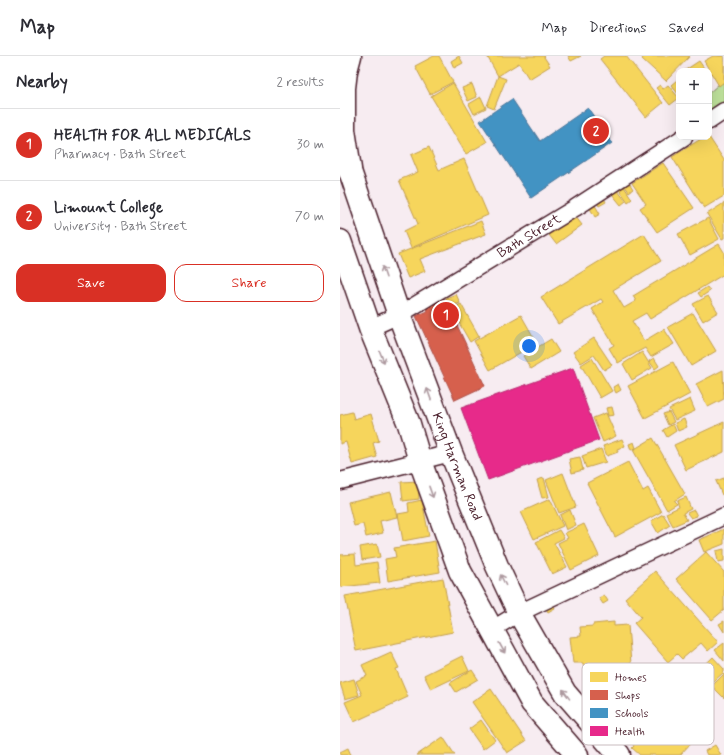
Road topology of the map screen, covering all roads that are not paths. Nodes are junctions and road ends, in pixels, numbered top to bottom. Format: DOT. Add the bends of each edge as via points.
graph roads {
  1 [pos="350,56"];
  2 [pos="724,111"];
  3 [pos="712,119"];
  4 [pos="679,140"];
  5 [pos="340,154"];
  6 [pos="351,174"];
  7 [pos="340,241"];
  8 [pos="399,314"];
  9 [pos="370,328"];
  10 [pos="451,453"];
  11 [pos="420,460"];
  12 [pos="340,481"];
  13 [pos="724,516"];
  14 [pos="519,613"];
  15 [pos="491,630"];
  16 [pos="582,713"];
  17 [pos="610,745"];
  18 [pos="577,755"];
  19 [pos="619,755"];
  1 -- 6 [label="main road" via="344,88 344,130"];
  2 -- 3 [label="street"];
  4 -- 8 [label="street, Bath Street" via="575,208"];
  5 -- 6 [label="main road, King Harman Road"];
  8 -- 6 [label="main road, King Harman Road, one-way"];
  7 -- 9 [label="main road, King Harman Road"];
  8 -- 9 [label="street, Bath Street"];
  10 -- 8 [label="main road, King Harman Road, one-way"];
  9 -- 11 [label="main road, King Harman Road, one-way" via="409,424"];
  10 -- 11 [label="street"];
  14 -- 10 [label="main road, King Harman Road, one-way"];
  11 -- 12 [label="street"];
  11 -- 15 [label="main road, King Harman Road, one-way" via="460,571"];
  13 -- 14 [label="street"];
  14 -- 15 [label="street"];
  16 -- 14 [label="main road, King Harman Road, one-way" via="565,693"];
  15 -- 18 [label="main road, King Harman Road, one-way" via="532,703"];
  19 -- 17 [label="main road, King Harman Road, one-way"];
}
